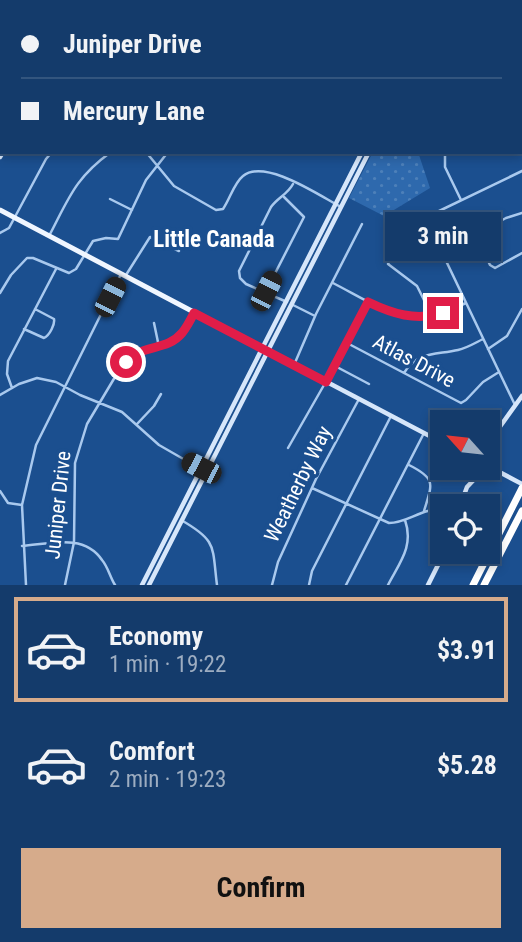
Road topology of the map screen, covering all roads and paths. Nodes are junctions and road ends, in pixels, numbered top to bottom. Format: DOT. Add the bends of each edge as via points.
graph roads {
  1 [pos="51,154"];
  2 [pos="108,154"];
  3 [pos="148,154"];
  4 [pos="166,154"];
  5 [pos="361,154"];
  6 [pos="368,154"];
  7 [pos="445,154"];
  8 [pos="157,165"];
  9 [pos="522,171"];
  10 [pos="293,183"];
  11 [pos="284,197"];
  12 [pos="110,199"];
  13 [pos="461,200"];
  14 [pos="338,206"];
  15 [pos="132,210"];
  16 [pos="2,211"];
  17 [pos="522,213"];
  18 [pos="425,217"];
  19 [pos="15,218"];
  20 [pos="362,223"];
  21 [pos="0,233"];
  22 [pos="476,235"];
  23 [pos="49,236"];
  24 [pos="179,251"];
  25 [pos="442,253"];
  26 [pos="522,253"];
  27 [pos="84,254"];
  28 [pos="56,269"];
  29 [pos="123,275"];
  30 [pos="332,282"];
  31 [pos="266,291"];
  32 [pos="0,293"];
  33 [pos="368,302"];
  34 [pos="288,303"];
  35 [pos="466,303"];
  36 [pos="35,309"];
  37 [pos="522,309"];
  38 [pos="194,313"];
  39 [pos="314,316"];
  40 [pos="426,317"];
  41 [pos="154,323"];
  42 [pos="24,329"];
  43 [pos="484,339"];
  44 [pos="347,344"];
  45 [pos="159,347"];
  46 [pos="264,349"];
  47 [pos="488,349"];
  48 [pos="294,365"];
  49 [pos="335,366"];
  50 [pos="499,372"];
  51 [pos="404,373"];
  52 [pos="326,382"];
  53 [pos="369,384"];
  54 [pos="64,386"];
  55 [pos="12,388"];
  56 [pos="161,394"];
  57 [pos="0,395"];
  58 [pos="522,396"];
  59 [pos="359,399"];
  60 [pos="99,403"];
  61 [pos="515,405"];
  62 [pos="391,415"];
  63 [pos="136,425"];
  64 [pos="500,427"];
  65 [pos="424,433"];
  66 [pos="430,436"];
  67 [pos="288,448"];
  68 [pos="408,464"];
  69 [pos="204,470"];
  70 [pos="500,474"];
  71 [pos="312,488"];
  72 [pos="521,489"];
  73 [pos="0,491"];
  74 [pos="347,502"];
  75 [pos="22,505"];
  76 [pos="424,511"];
  77 [pos="430,511"];
  78 [pos="522,511"];
  79 [pos="179,519"];
  80 [pos="380,519"];
  81 [pos="405,520"];
  82 [pos="74,542"];
  83 [pos="22,546"];
  84 [pos="438,564"];
  85 [pos="26,585"];
  86 [pos="65,585"];
  87 [pos="115,585"];
  88 [pos="142,585"];
  89 [pos="149,585"];
  90 [pos="217,585"];
  91 [pos="272,585"];
  92 [pos="309,585"];
  93 [pos="346,585"];
  94 [pos="388,585"];
  95 [pos="428,585"];
  96 [pos="473,585"];
  97 [pos="484,585"];
  1 -- 19 [label="street"];
  2 -- 23 [label="street" via="79,180"];
  3 -- 8 [label="street"];
  4 -- 8 [label="street"];
  5 -- 14 [label="main road"];
  6 -- 14 [label="main road"];
  7 -- 13 [label="street" via="445,167"];
  8 -- 10 [label="street" via="180,191 220,211 239,180 251,171 273,173"];
  8 -- 15 [label="street"];
  9 -- 13 [label="street"];
  10 -- 11 [label="street"];
  10 -- 14 [label="street"];
  11 -- 31 [label="street" via="304,217"];
  11 -- 31 [label="street" via="271,207 239,271 244,282"];
  12 -- 15 [label="street"];
  13 -- 18 [label="street"];
  14 -- 34 [label="main road"];
  15 -- 27 [label="street" via="118,239 93,241"];
  16 -- 19 [label="main road"];
  17 -- 22 [label="street"];
  18 -- 25 [label="street"];
  18 -- 40 [label="street" via="402,233 388,262 419,289"];
  19 -- 21 [label="street" via="7,231"];
  19 -- 23 [label="main road"];
  20 -- 30 [label="street"];
  22 -- 25 [label="street"];
  22 -- 26 [label="street" via="495,268"];
  23 -- 27 [label="main road"];
  24 -- 29 [label="street" via="148,238"];
  25 -- 35 [label="street"];
  27 -- 28 [label="street" via="73,272"];
  27 -- 29 [label="main road"];
  28 -- 32 [label="street" via="27,258"];
  28 -- 36 [label="street"];
  29 -- 38 [label="main road"];
  29 -- 54 [label="street"];
  30 -- 33 [label="street"];
  30 -- 39 [label="street"];
  31 -- 34 [label="street"];
  33 -- 40 [label="street" via="398,315"];
  33 -- 44 [label="street"];
  34 -- 39 [label="street"];
  34 -- 46 [label="main road"];
  35 -- 40 [label="street"];
  35 -- 43 [label="street"];
  36 -- 42 [label="street"];
  36 -- 42 [label="street" via="54,318 48,337"];
  37 -- 47 [label="street" via="507,336"];
  38 -- 45 [label="street, Juniper Drive" via="179,337"];
  38 -- 46 [label="main road"];
  39 -- 48 [label="street"];
  41 -- 45 [label="street"];
  42 -- 55 [label="street" via="8,361"];
  43 -- 47 [label="street"];
  43 -- 51 [label="street" via="461,349 420,356"];
  44 -- 49 [label="street"];
  44 -- 51 [label="street, Atlas Drive"];
  45 -- 60 [label="street, Juniper Drive" via="134,354"];
  46 -- 48 [label="main road"];
  46 -- 69 [label="main road"];
  47 -- 50 [label="street"];
  48 -- 52 [label="main road"];
  49 -- 52 [label="street"];
  49 -- 53 [label="street"];
  50 -- 51 [label="street, Atlas Drive" via="462,402"];
  50 -- 61 [label="street"];
  52 -- 59 [label="main road"];
  52 -- 67 [label="street"];
  54 -- 55 [label="street" via="37,378"];
  54 -- 60 [label="street"];
  54 -- 75 [label="street" via="36,445"];
  55 -- 57 [label="street"];
  56 -- 63 [label="street"];
  58 -- 61 [label="main road"];
  59 -- 62 [label="main road"];
  59 -- 71 [label="street, Weatherby Way"];
  60 -- 63 [label="street" via="122,412"];
  60 -- 82 [label="street, Juniper Drive" via="75,463"];
  61 -- 64 [label="main road"];
  62 -- 65 [label="main road"];
  62 -- 74 [label="street"];
  63 -- 69 [label="street" via="159,445"];
  65 -- 66 [label="main road"];
  65 -- 68 [label="street"];
  68 -- 76 [label="street" via="430,480"];
  68 -- 80 [label="street"];
  69 -- 79 [label="main road"];
  70 -- 72 [label="main road"];
  71 -- 74 [label="street"];
  71 -- 91 [label="street, Weatherby Way"];
  72 -- 96 [label="highway"];
  73 -- 75 [label="street" via="8,503"];
  74 -- 80 [label="street"];
  74 -- 92 [label="street"];
  75 -- 83 [label="street"];
  76 -- 77 [label="street"];
  76 -- 81 [label="street"];
  78 -- 97 [label="highway"];
  79 -- 88 [label="main road"];
  79 -- 89 [label="main road"];
  79 -- 90 [label="street" via="210,543"];
  80 -- 81 [label="street" via="392,524"];
  80 -- 93 [label="street"];
  81 -- 94 [label="street" via="408,543"];
  82 -- 83 [label="street"];
  82 -- 86 [label="street, Juniper Drive"];
  82 -- 87 [label="street" via="97,554"];
  83 -- 85 [label="street"];
  84 -- 95 [label="main road"];
}
